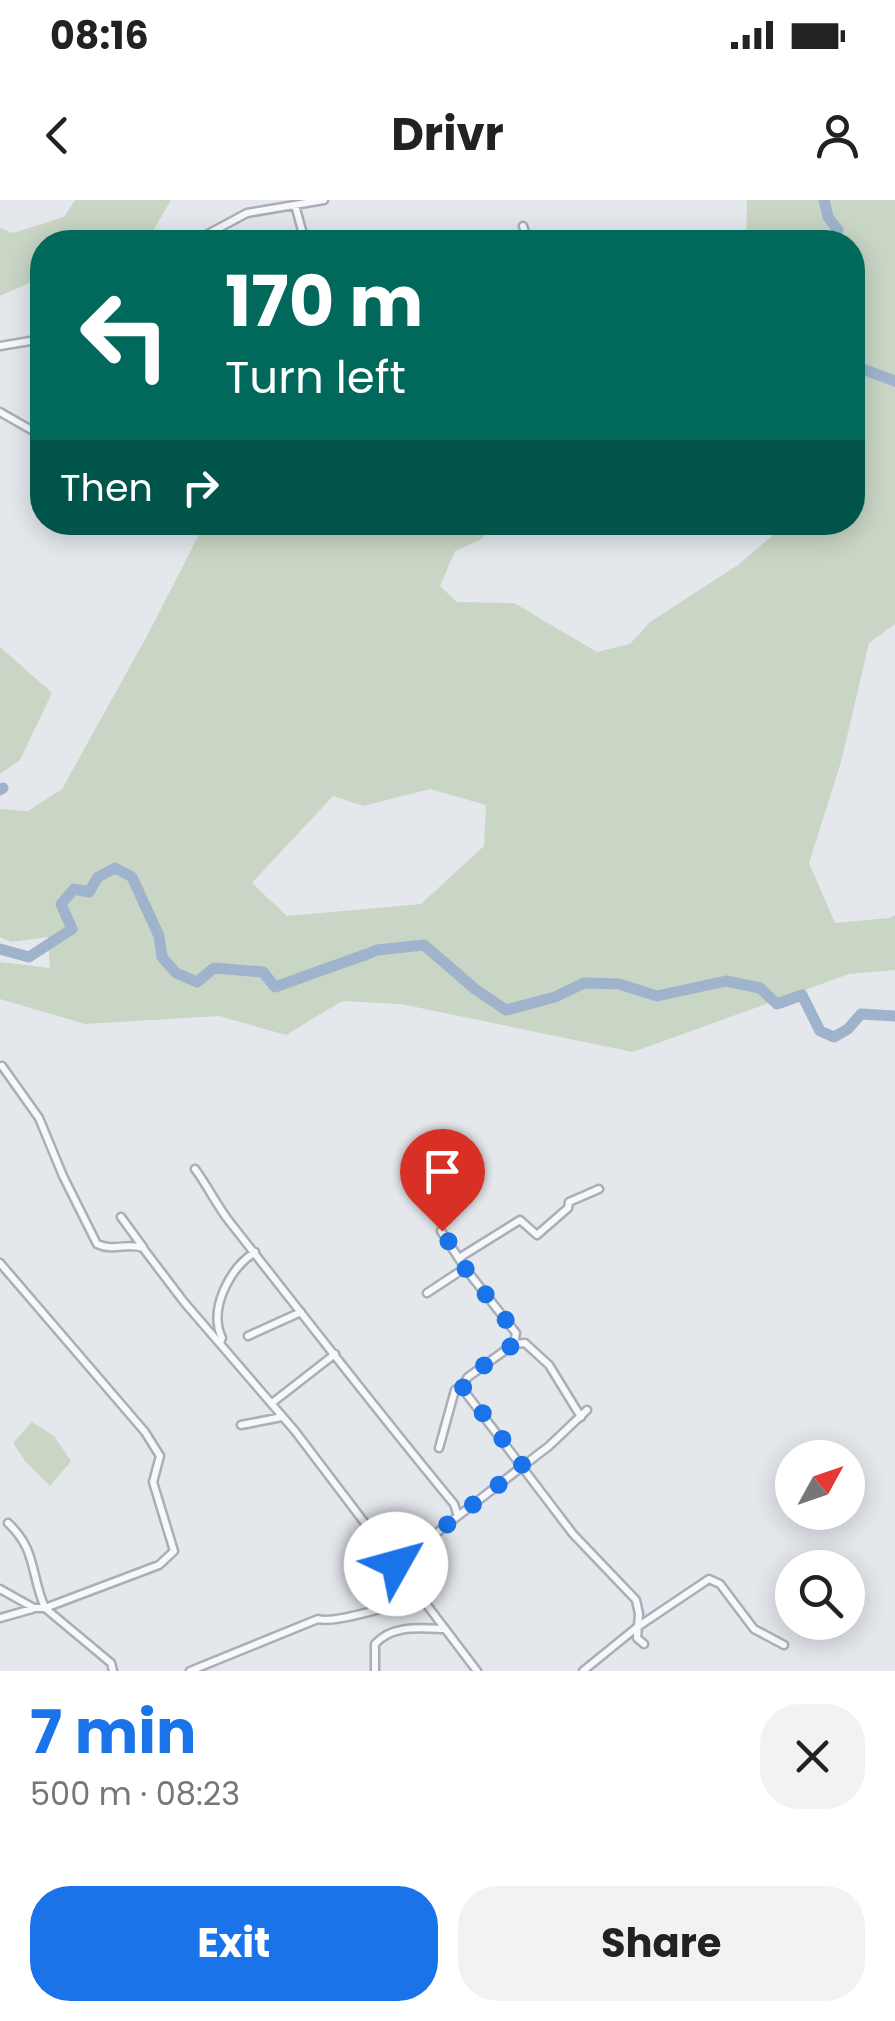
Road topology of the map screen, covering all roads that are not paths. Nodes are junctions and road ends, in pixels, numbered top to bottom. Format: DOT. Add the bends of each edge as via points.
graph roads {
  1 [pos="324,200"];
  2 [pos="295,205"];
  3 [pos="523,226"];
  4 [pos="216,230"];
  5 [pos="302,230"];
  6 [pos="524,230"];
  7 [pos="30,341"];
  8 [pos="0,346"];
  9 [pos="0,412"];
  10 [pos="30,429"];
  11 [pos="2,1066"];
  12 [pos="195,1169"];
  13 [pos="599,1189"];
  14 [pos="121,1216"];
  15 [pos="442,1231"];
  16 [pos="144,1248"];
  17 [pos="256,1252"];
  18 [pos="459,1258"];
  19 [pos="0,1264"];
  20 [pos="465,1268"];
  21 [pos="427,1293"];
  22 [pos="301,1312"];
  23 [pos="248,1336"];
  24 [pos="220,1343"];
  25 [pos="514,1344"];
  26 [pos="335,1354"];
  27 [pos="462,1386"];
  28 [pos="272,1404"];
  29 [pos="283,1416"];
  30 [pos="241,1425"];
  31 [pos="439,1448"];
  32 [pos="523,1466"];
  33 [pos="458,1516"];
  34 [pos="8,1523"];
  35 [pos="396,1564"];
  36 [pos="0,1590"];
  37 [pos="418,1594"];
  38 [pos="34,1608"];
  39 [pos="45,1608"];
  40 [pos="0,1618"];
  41 [pos="636,1628"];
  42 [pos="444,1629"];
  43 [pos="644,1644"];
  44 [pos="784,1645"];
  45 [pos="114,1671"];
  46 [pos="190,1671"];
  47 [pos="374,1671"];
  48 [pos="477,1671"];
  49 [pos="583,1671"];
  1 -- 2 [label="street"];
  2 -- 4 [label="street" via="247,214"];
  2 -- 5 [label="street"];
  3 -- 6 [label="street"];
  7 -- 8 [label="street"];
  9 -- 10 [label="street"];
  11 -- 16 [label="street" via="39,1118 97,1244"];
  12 -- 17 [label="street"];
  13 -- 18 [label="street" via="569,1202 537,1235 520,1220"];
  14 -- 16 [label="street"];
  15 -- 18 [label="street"];
  16 -- 24 [label="street"];
  17 -- 22 [label="street"];
  17 -- 24 [label="street" via="240,1264 221,1296"];
  18 -- 20 [label="street"];
  19 -- 39 [label="street" via="160,1456 153,1482 174,1552 159,1565"];
  20 -- 21 [label="street"];
  20 -- 25 [label="street" via="510,1322"];
  22 -- 23 [label="street"];
  22 -- 26 [label="street"];
  24 -- 28 [label="street"];
  25 -- 27 [label="street"];
  25 -- 32 [label="street" via="525,1344 549,1365 584,1413"];
  26 -- 28 [label="street"];
  26 -- 33 [label="street"];
  27 -- 31 [label="street" via="455,1390"];
  27 -- 32 [label="street"];
  28 -- 29 [label="street"];
  29 -- 30 [label="street"];
  29 -- 35 [label="street"];
  32 -- 33 [label="street"];
  32 -- 41 [label="street" via="573,1534 636,1600"];
  33 -- 35 [label="street"];
  34 -- 39 [label="street" via="31,1551"];
  35 -- 37 [label="street"];
  36 -- 38 [label="street"];
  37 -- 42 [label="street"];
  37 -- 46 [label="street" via="346,1618 318,1619"];
  38 -- 39 [label="street"];
  38 -- 40 [label="street"];
  39 -- 45 [label="street"];
  41 -- 43 [label="street"];
  41 -- 44 [label="street" via="709,1580 720,1584 754,1629"];
  41 -- 49 [label="street"];
  42 -- 47 [label="street" via="385,1634 375,1644"];
  42 -- 48 [label="street"];
}
